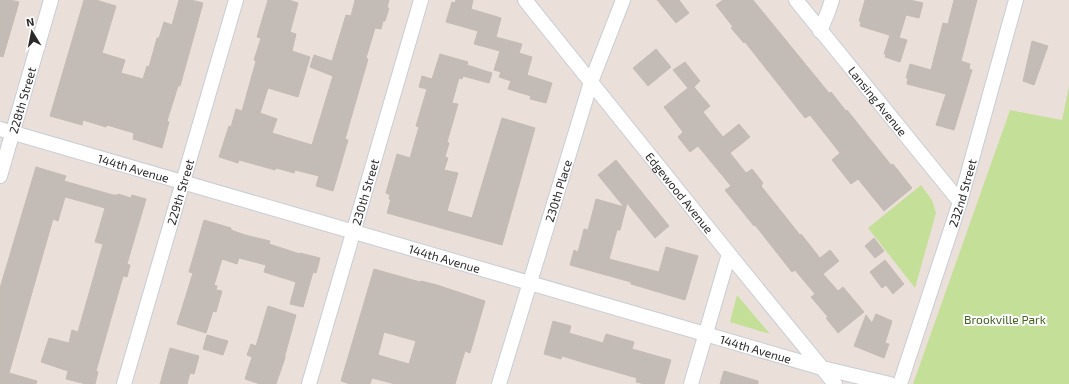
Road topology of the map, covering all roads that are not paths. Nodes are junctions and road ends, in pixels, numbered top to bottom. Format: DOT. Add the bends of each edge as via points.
graph roads {
  1 [pos="51,0"];
  2 [pos="236,0"];
  3 [pos="421,0"];
  4 [pos="525,0"];
  5 [pos="623,0"];
  6 [pos="796,0"];
  7 [pos="832,0"];
  8 [pos="1016,0"];
  9 [pos="820,31"];
  10 [pos="591,82"];
  11 [pos="6,131"];
  12 [pos="0,176"];
  13 [pos="183,183"];
  14 [pos="960,202"];
  15 [pos="353,232"];
  16 [pos="729,254"];
  17 [pos="529,283"];
  18 [pos="706,334"];
  19 [pos="822,368"];
  20 [pos="124,384"];
  21 [pos="309,384"];
  22 [pos="500,384"];
  23 [pos="691,384"];
  24 [pos="835,384"];
  25 [pos="890,384"];
  26 [pos="900,384"];
  1 -- 11 [label="street, 228th Street"];
  2 -- 13 [label="street, 229th Street"];
  3 -- 15 [label="street, 230th Street"];
  4 -- 10 [label="street, Edgewood Avenue"];
  5 -- 10 [label="street, 230th Place"];
  6 -- 9 [label="street, Lansing Avenue"];
  7 -- 9 [label="street"];
  8 -- 14 [label="street, 232nd Street"];
  9 -- 14 [label="street, Lansing Avenue"];
  10 -- 16 [label="street, Edgewood Avenue"];
  10 -- 17 [label="street, 230th Place"];
  11 -- 12 [label="street, 228th Street"];
  11 -- 13 [label="street, 144th Avenue"];
  13 -- 15 [label="street, 144th Avenue"];
  13 -- 20 [label="street, 229th Street"];
  14 -- 26 [label="street, 232nd Street"];
  15 -- 17 [label="street, 144th Avenue"];
  15 -- 21 [label="street, 230th Street"];
  16 -- 18 [label="street"];
  16 -- 19 [label="street, Edgewood Avenue"];
  17 -- 18 [label="street, 144th Avenue"];
  17 -- 22 [label="street, 230th Place"];
  18 -- 19 [label="street, 144th Avenue"];
  18 -- 23 [label="street"];
  19 -- 24 [label="street, Edgewood Avenue"];
  19 -- 25 [label="street, 144th Avenue"];
}
